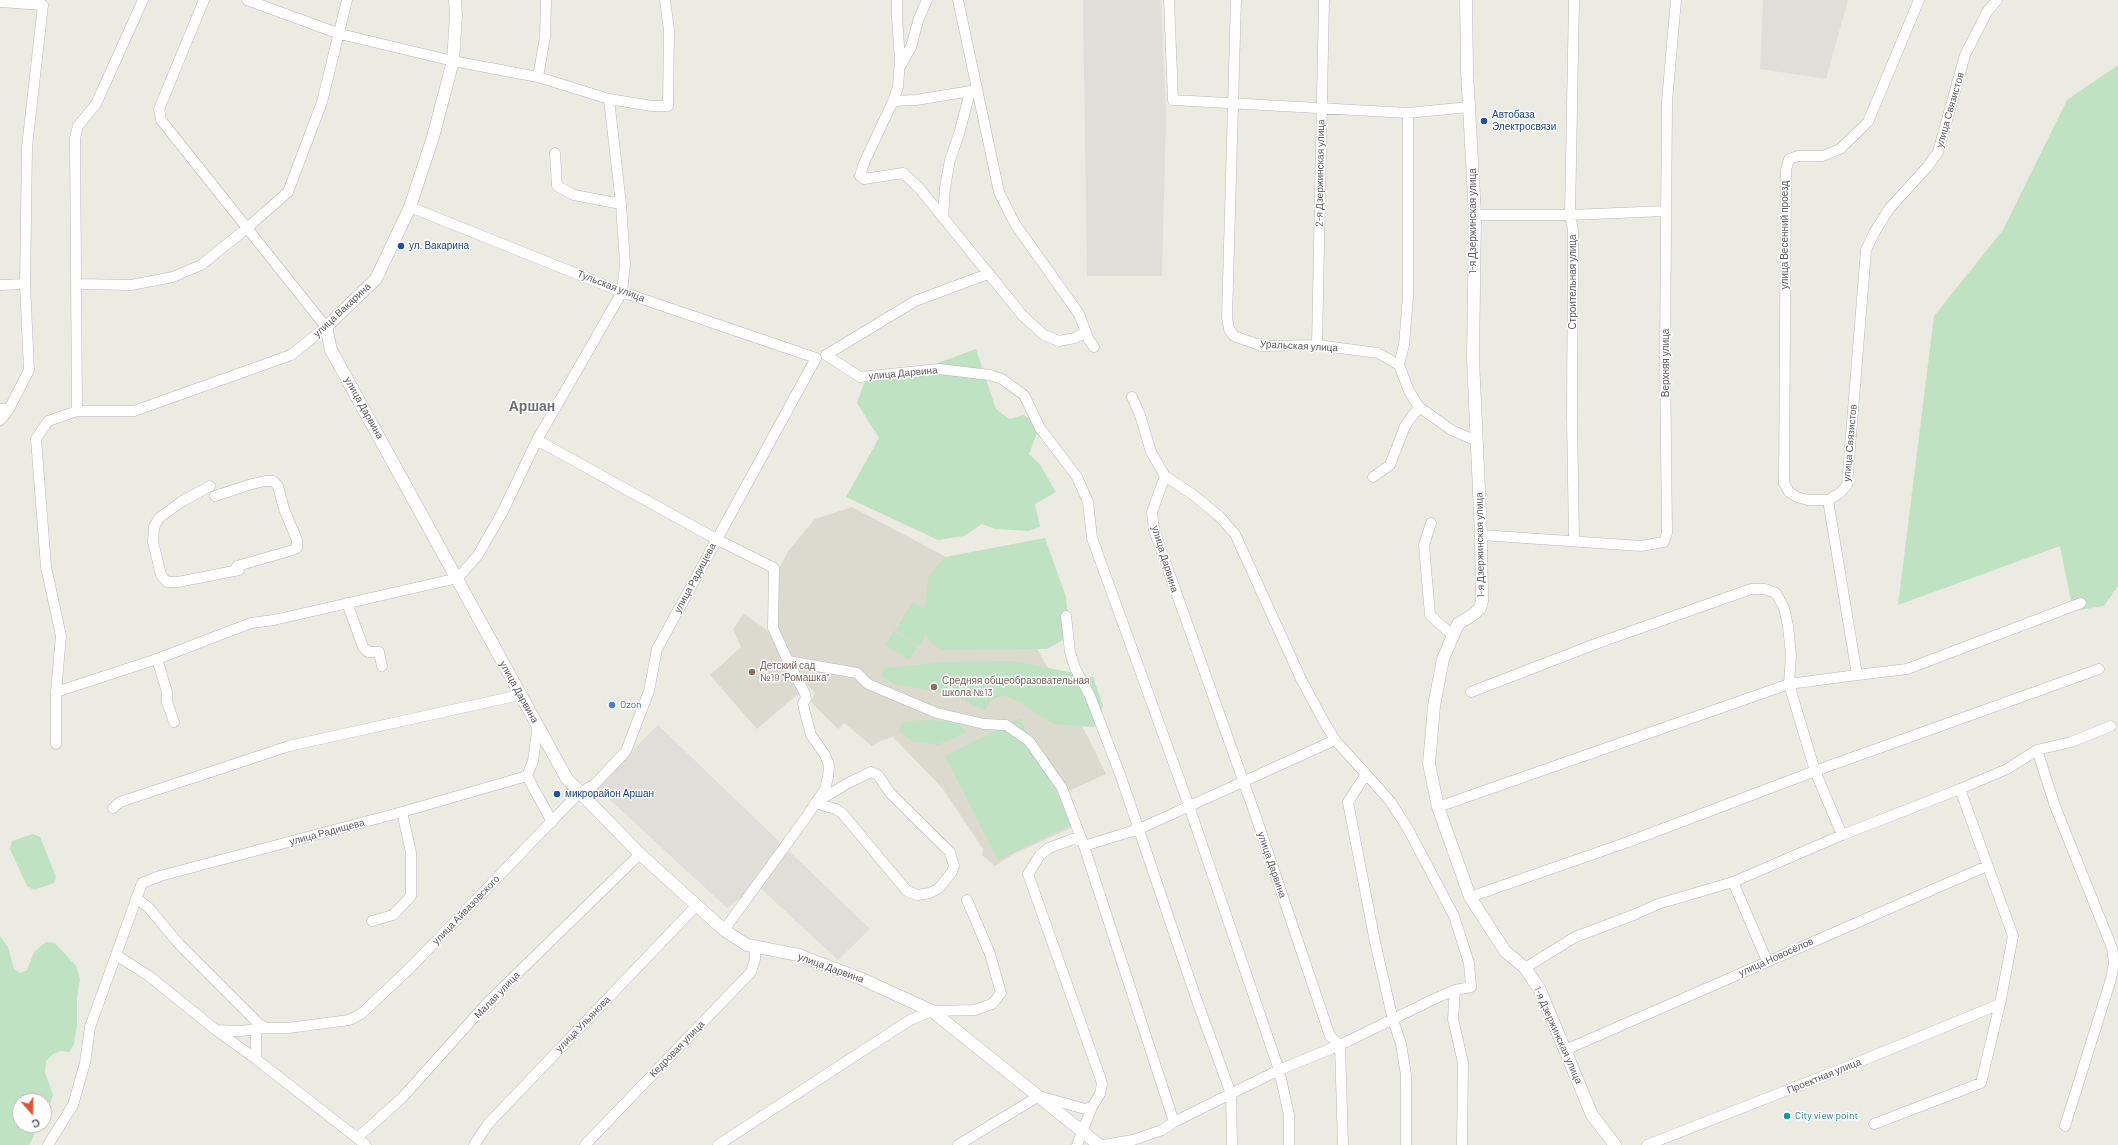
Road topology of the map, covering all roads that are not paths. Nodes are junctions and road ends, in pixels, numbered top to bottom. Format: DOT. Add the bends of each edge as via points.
graph roads {
  1 [pos="143,0"];
  2 [pos="204,0"];
  3 [pos="247,0"];
  4 [pos="347,0"];
  5 [pos="454,0"];
  6 [pos="546,0"];
  7 [pos="665,0"];
  8 [pos="897,0"];
  9 [pos="928,0"];
  10 [pos="958,0"];
  11 [pos="1169,0"];
  12 [pos="1236,0"];
  13 [pos="1324,0"];
  14 [pos="1466,0"];
  15 [pos="1574,0"];
  16 [pos="1676,0"];
  17 [pos="1919,0"];
  18 [pos="1998,0"];
  19 [pos="0,2"];
  20 [pos="43,2"];
  21 [pos="340,34"];
  22 [pos="452,61"];
  23 [pos="900,68"];
  24 [pos="538,77"];
  25 [pos="974,91"];
  26 [pos="609,99"];
  27 [pos="893,101"];
  28 [pos="1234,104"];
  29 [pos="1469,107"];
  30 [pos="1321,110"];
  31 [pos="1408,113"];
  32 [pos="555,153"];
  33 [pos="621,204"];
  34 [pos="410,207"];
  35 [pos="1665,211"];
  36 [pos="1475,215"];
  37 [pos="1570,215"];
  38 [pos="943,218"];
  39 [pos="247,228"];
  40 [pos="988,274"];
  41 [pos="25,284"];
  42 [pos="78,284"];
  43 [pos="0,285"];
  44 [pos="622,292"];
  45 [pos="326,327"];
  46 [pos="1086,332"];
  47 [pos="1317,345"];
  48 [pos="1094,347"];
  49 [pos="821,357"];
  50 [pos="1399,366"];
  51 [pos="1132,397"];
  52 [pos="1419,407"];
  53 [pos="4,409"];
  54 [pos="78,411"];
  55 [pos="0,420"];
  56 [pos="537,440"];
  57 [pos="1477,441"];
  58 [pos="1165,476"];
  59 [pos="1373,477"];
  60 [pos="210,486"];
  61 [pos="215,496"];
  62 [pos="1828,500"];
  63 [pos="1431,522"];
  64 [pos="1481,535"];
  65 [pos="716,539"];
  66 [pos="1574,540"];
  67 [pos="458,578"];
  68 [pos="2081,602"];
  69 [pos="347,603"];
  70 [pos="1066,616"];
  71 [pos="1452,635"];
  72 [pos="157,659"];
  73 [pos="788,661"];
  74 [pos="382,666"];
  75 [pos="2099,669"];
  76 [pos="1856,675"];
  77 [pos="1789,684"];
  78 [pos="56,692"];
  79 [pos="1471,692"];
  80 [pos="520,695"];
  81 [pos="174,722"];
  82 [pos="538,725"];
  83 [pos="2112,726"];
  84 [pos="1335,740"];
  85 [pos="56,744"];
  86 [pos="2037,750"];
  87 [pos="1815,771"];
  88 [pos="1366,774"];
  89 [pos="527,776"];
  90 [pos="1243,783"];
  91 [pos="1960,789"];
  92 [pos="579,793"];
  93 [pos="815,803"];
  94 [pos="1189,806"];
  95 [pos="1438,807"];
  96 [pos="113,808"];
  97 [pos="402,812"];
  98 [pos="552,822"];
  99 [pos="1139,829"];
  100 [pos="1842,835"];
  101 [pos="1083,844"];
  102 [pos="640,854"];
  103 [pos="1987,866"];
  104 [pos="1733,882"];
  105 [pos="1470,897"];
  106 [pos="136,898"];
  107 [pos="967,900"];
  108 [pos="696,906"];
  109 [pos="372,921"];
  110 [pos="724,930"];
  111 [pos="755,947"];
  112 [pos="116,955"];
  113 [pos="1767,961"];
  114 [pos="1525,968"];
  115 [pos="1455,990"];
  116 [pos="2000,1004"];
  117 [pos="932,1011"];
  118 [pos="1393,1020"];
  119 [pos="267,1028"];
  120 [pos="256,1029"];
  121 [pos="216,1030"];
  122 [pos="1340,1045"];
  123 [pos="1564,1050"];
  124 [pos="256,1059"];
  125 [pos="1279,1070"];
  126 [pos="1231,1094"];
  127 [pos="1039,1096"];
  128 [pos="1092,1107"];
  129 [pos="1174,1122"];
  130 [pos="1874,1124"];
  131 [pos="2065,1126"];
  132 [pos="1083,1132"];
  133 [pos="357,1138"];
  134 [pos="48,1145"];
  135 [pos="366,1145"];
  136 [pos="474,1145"];
  137 [pos="585,1145"];
  138 [pos="718,1145"];
  139 [pos="958,1145"];
  140 [pos="1077,1145"];
  141 [pos="1099,1145"];
  142 [pos="1103,1145"];
  143 [pos="1232,1145"];
  144 [pos="1289,1145"];
  145 [pos="1343,1145"];
  146 [pos="1406,1145"];
  147 [pos="1462,1145"];
  148 [pos="1615,1145"];
  149 [pos="1647,1145"];
  1 -- 42 [label="street" via="96,104 78,126 75,138"];
  2 -- 39 [label="street, улица Дарвина" via="159,109 161,120"];
  3 -- 21 [label="street"];
  4 -- 21 [label="street"];
  5 -- 22 [label="street, улица Вакарина" via="456,15"];
  6 -- 24 [label="street" via="545,37"];
  7 -- 26 [label="street" via="669,30 668,106"];
  8 -- 23 [label="street"];
  9 -- 23 [label="street" via="919,18 911,47"];
  10 -- 25 [label="street"];
  11 -- 28 [label="street" via="1173,100"];
  12 -- 28 [label="street, Уральская улица"];
  13 -- 30 [label="street, 2-я Дзержинская улица"];
  14 -- 29 [label="street, 1-я Дзержинская улица"];
  15 -- 37 [label="street, Строительная улица"];
  16 -- 35 [label="street, Верхняя улица" via="1667,101"];
  17 -- 62 [label="street, улица Весенний проезд" via="1868,122 1840,148 1823,156 1798,156 1789,159 1786,170 1784,482 1789,492 1797,497"];
  18 -- 62 [label="street, улица Связистов" via="1987,12 1965,55 1938,152 1889,209 1866,250 1847,485"];
  19 -- 20 [label="street"];
  20 -- 41 [label="street" via="27,147"];
  21 -- 22 [label="street"];
  21 -- 39 [label="street" via="322,102 288,192"];
  22 -- 24 [label="street"];
  22 -- 34 [label="street, улица Вакарина" via="434,137"];
  23 -- 27 [label="street"];
  24 -- 26 [label="street"];
  25 -- 27 [label="street"];
  25 -- 38 [label="street" via="950,160"];
  25 -- 46 [label="street" via="999,192 1015,224 1079,314"];
  26 -- 33 [label="street"];
  27 -- 38 [label="street" via="860,176 864,179 903,173 920,189"];
  28 -- 30 [label="street"];
  28 -- 47 [label="street, Уральская улица" via="1227,317 1229,329 1234,336 1262,346"];
  29 -- 31 [label="street"];
  29 -- 36 [label="street, 1-я Дзержинская улица"];
  30 -- 31 [label="street"];
  30 -- 47 [label="street, 2-я Дзержинская улица"];
  31 -- 50 [label="street" via="1408,296 1404,345"];
  32 -- 33 [label="street" via="557,186 574,195"];
  33 -- 44 [label="street" via="625,264"];
  34 -- 44 [label="street, Тульская улица"];
  34 -- 45 [label="street, улица Вакарина" via="376,279"];
  35 -- 37 [label="street"];
  35 -- 66 [label="street, Верхняя улица" via="1667,533 1664,542 1659,545 1641,546"];
  36 -- 37 [label="street"];
  36 -- 57 [label="street, 1-я Дзержинская улица" via="1472,311"];
  37 -- 66 [label="street, Строительная улица" via="1573,230"];
  38 -- 40 [label="street"];
  39 -- 42 [label="street" via="201,265 173,277 131,285"];
  39 -- 45 [label="street, улица Дарвина"];
  40 -- 46 [label="street" via="1023,316 1044,334 1059,341"];
  40 -- 49 [label="street" via="915,301"];
  41 -- 43 [label="street"];
  41 -- 53 [label="street" via="29,370"];
  42 -- 54 [label="street"];
  44 -- 49 [label="street, Тульская улица"];
  44 -- 56 [label="street"];
  45 -- 54 [label="street, улица Вакарина" via="291,355 134,411"];
  45 -- 67 [label="street, улица Дарвина" via="332,350"];
  46 -- 48 [label="street"];
  47 -- 50 [label="street, Уральская улица" via="1378,353"];
  49 -- 65 [label="street, улица Радищева"];
  49 -- 94 [label="street, улица Дарвина" via="860,377 939,368 990,375 1002,379 1024,395 1040,428 1077,477 1088,502 1092,538"];
  50 -- 52 [label="street"];
  51 -- 58 [label="street" via="1151,452"];
  52 -- 57 [label="street" via="1453,431"];
  52 -- 59 [label="street" via="1405,426 1390,465"];
  53 -- 55 [label="street"];
  54 -- 78 [label="street, улица Вакарина" via="48,421 36,439 46,568 61,636"];
  56 -- 65 [label="street"];
  56 -- 67 [label="street" via="478,555"];
  57 -- 64 [label="street, 1-я Дзержинская улица"];
  58 -- 84 [label="street" via="1219,516 1236,534 1301,679"];
  58 -- 90 [label="street, улица Дарвина" via="1152,512 1154,530"];
  60 -- 61 [label="street" via="159,518 154,527 153,542 161,575 167,582 178,582 238,568 296,548 297,540 278,486 273,481 258,482"];
  62 -- 76 [label="street"];
  63 -- 71 [label="street" via="1424,545 1430,615"];
  64 -- 66 [label="street, Верхняя улица"];
  64 -- 71 [label="street, 1-я Дзержинская улица" via="1480,608 1458,624"];
  65 -- 73 [label="street" via="774,568 773,628"];
  65 -- 92 [label="street, улица Радищева" via="657,649 649,691 626,751 595,784"];
  67 -- 69 [label="street"];
  67 -- 80 [label="street, улица Дарвина"];
  68 -- 76 [label="street" via="1907,669"];
  69 -- 72 [label="street" via="251,623"];
  69 -- 74 [label="street" via="364,647 368,652 379,652"];
  70 -- 99 [label="street" via="1070,652 1075,668 1090,696"];
  71 -- 95 [label="street, 1-я Дзержинская улица" via="1443,659 1434,706 1429,764"];
  72 -- 78 [label="street"];
  72 -- 81 [label="street" via="167,692 166,702"];
  73 -- 93 [label="street" via="805,694 806,700 803,703 812,736 829,765 824,789"];
  73 -- 101 [label="street" via="857,673 868,684 937,713 984,724 1006,725 1029,741 1062,788"];
  75 -- 87 [label="street"];
  76 -- 77 [label="street"];
  77 -- 79 [label="street" via="1791,655 1784,608 1776,593 1765,589 1751,589 1628,632"];
  77 -- 87 [label="street"];
  77 -- 95 [label="street"];
  78 -- 85 [label="street, улица Вакарина"];
  80 -- 82 [label="street, улица Дарвина"];
  80 -- 96 [label="street" via="289,746 120,802"];
  82 -- 89 [label="street" via="533,761"];
  82 -- 92 [label="street, улица Дарвина" via="567,779"];
  83 -- 86 [label="street" via="2070,742"];
  84 -- 88 [label="street"];
  84 -- 90 [label="street"];
  86 -- 91 [label="street" via="2007,769"];
  86 -- 131 [label="street" via="2055,806 2112,948 2114,963"];
  87 -- 100 [label="street"];
  87 -- 105 [label="street" via="1628,842"];
  88 -- 115 [label="street" via="1390,801 1408,829 1454,916 1468,963 1471,987"];
  88 -- 118 [label="street" via="1348,802 1362,881"];
  89 -- 97 [label="street, улица Радищева"];
  89 -- 98 [label="street"];
  90 -- 94 [label="street"];
  90 -- 122 [label="street, улица Дарвина" via="1330,1036"];
  91 -- 100 [label="street"];
  91 -- 103 [label="street"];
  92 -- 98 [label="street, улица Айвазовского"];
  92 -- 102 [label="street, улица Дарвина"];
  93 -- 93 [label="street" via="842,813 912,894 930,893 939,888 952,872 954,866 950,852 890,793 878,775 871,772 865,774"];
  93 -- 110 [label="street"];
  94 -- 99 [label="street"];
  94 -- 125 [label="street, улица Дарвина"];
  95 -- 105 [label="street, 1-я Дзержинская улица"];
  97 -- 106 [label="street, улица Радищева" via="160,876 142,883"];
  97 -- 109 [label="street" via="411,853 411,896 393,916"];
  98 -- 119 [label="street, улица Айвазовского" via="409,969 361,1014 349,1020 288,1028"];
  99 -- 101 [label="street"];
  99 -- 126 [label="street"];
  100 -- 104 [label="street"];
  101 -- 128 [label="street" via="1073,839 1049,848 1028,874 1102,1084 1100,1094"];
  101 -- 129 [label="street"];
  102 -- 108 [label="street, улица Дарвина"];
  102 -- 133 [label="street, Малая улица" via="488,1002 402,1098"];
  103 -- 113 [label="street, улица Новосёлов"];
  103 -- 116 [label="street" via="2013,936"];
  104 -- 113 [label="street"];
  104 -- 114 [label="street" via="1658,904 1576,937"];
  105 -- 114 [label="street, 1-я Дзержинская улица" via="1505,951"];
  106 -- 112 [label="street, улица Радищева" via="126,933"];
  106 -- 119 [label="street" via="148,907 179,944 252,1018"];
  107 -- 117 [label="street" via="990,954 1001,993 986,1008"];
  108 -- 110 [label="street, улица Дарвина"];
  108 -- 136 [label="street, улица Ульянова" via="488,1124"];
  110 -- 111 [label="street, улица Дарвина" via="746,945"];
  111 -- 117 [label="street, улица Дарвина" via="799,955 862,979"];
  111 -- 137 [label="street, Кедровая улица" via="751,972"];
  112 -- 121 [label="street" via="161,985"];
  112 -- 134 [label="street, улица Радищева" via="90,1027 85,1063 73,1105"];
  113 -- 123 [label="street, улица Новосёлов"];
  114 -- 123 [label="street, 1-я Дзержинская улица" via="1540,990"];
  115 -- 118 [label="street"];
  115 -- 147 [label="street" via="1453,1019 1463,1063"];
  116 -- 130 [label="street" via="1981,1083"];
  116 -- 149 [label="street, Проектная улица"];
  117 -- 127 [label="street, улица Дарвина"];
  117 -- 138 [label="street" via="910,1020"];
  118 -- 122 [label="street"];
  118 -- 146 [label="street" via="1401,1044 1406,1075"];
  119 -- 120 [label="street"];
  120 -- 121 [label="street"];
  120 -- 124 [label="street"];
  121 -- 124 [label="street"];
  122 -- 125 [label="street"];
  122 -- 145 [label="street"];
  123 -- 148 [label="street, 1-я Дзержинская улица" via="1592,1115"];
  124 -- 133 [label="street"];
  125 -- 126 [label="street"];
  125 -- 144 [label="street, улица Дарвина" via="1290,1115"];
  126 -- 129 [label="street"];
  126 -- 143 [label="street"];
  127 -- 128 [label="street, улица Дарвина" via="1074,1107"];
  127 -- 132 [label="street, улица Дарвина"];
  127 -- 139 [label="street"];
  128 -- 132 [label="street"];
  129 -- 142 [label="street" via="1148,1136"];
  132 -- 140 [label="street"];
  132 -- 141 [label="street"];
  133 -- 135 [label="street"];
}
